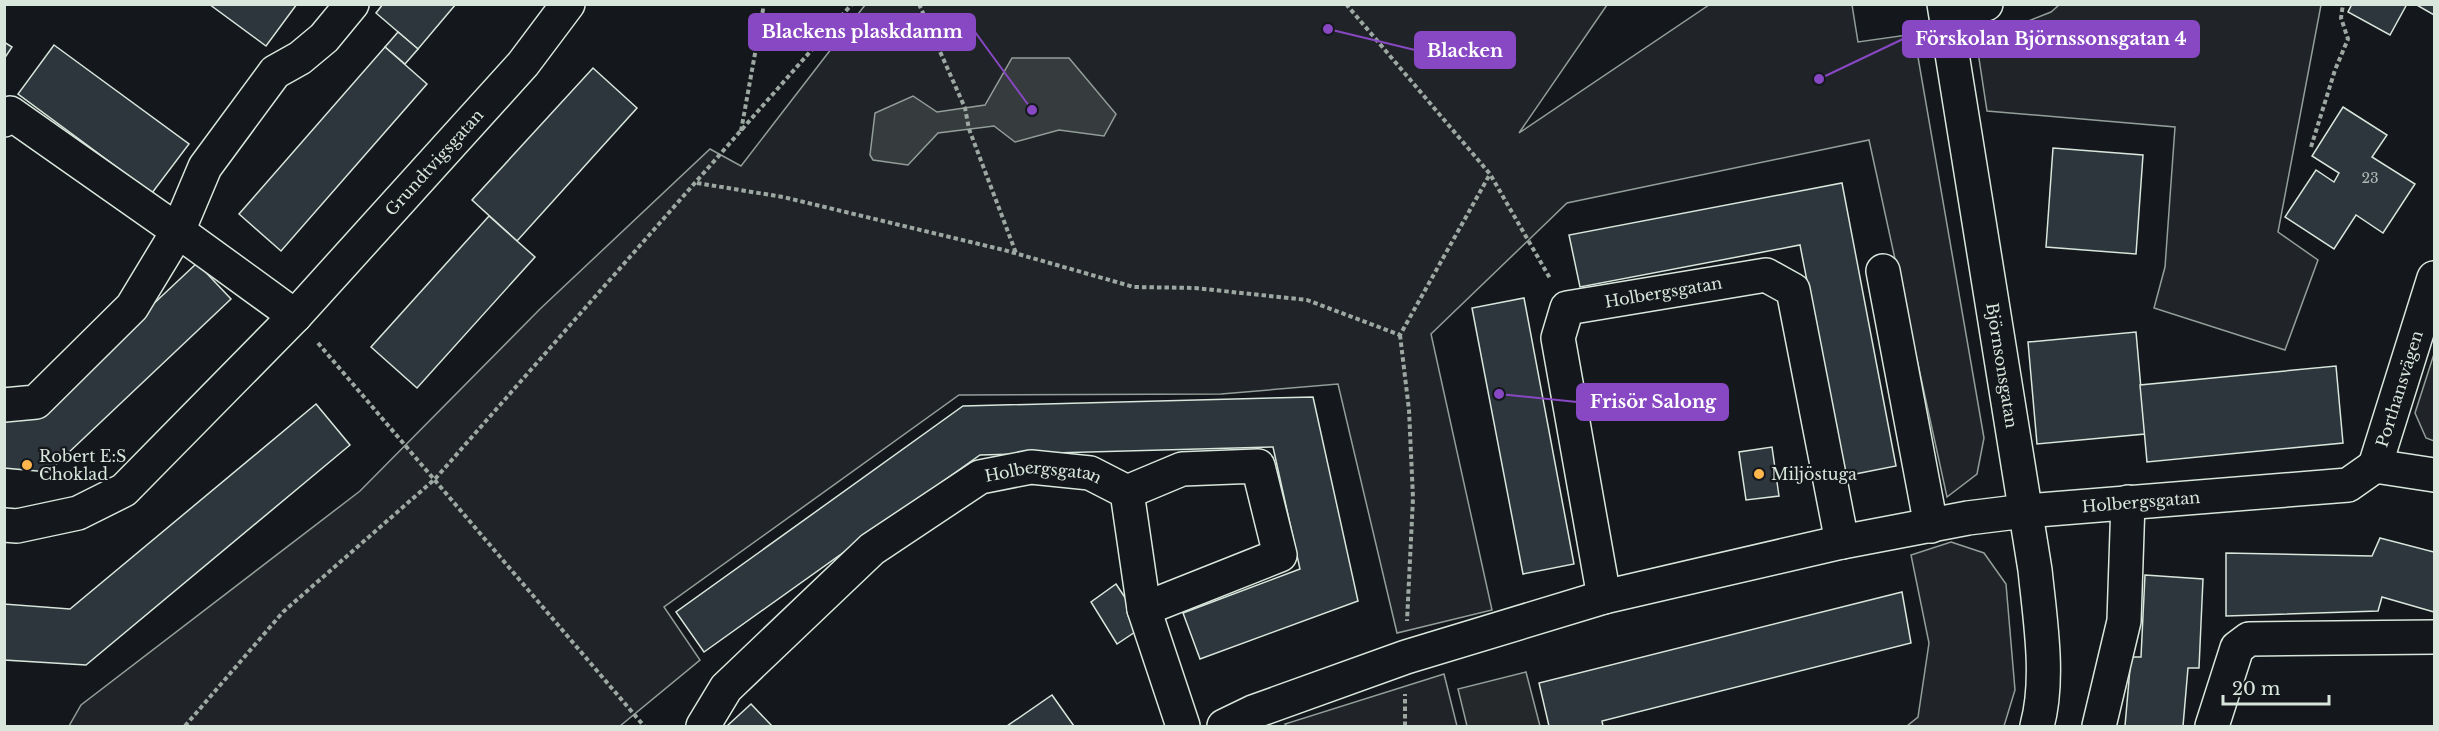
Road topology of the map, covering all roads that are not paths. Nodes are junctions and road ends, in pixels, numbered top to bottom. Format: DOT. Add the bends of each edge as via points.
graph roads {
  1 [pos="352,4"];
  2 [pos="568,4"];
  3 [pos="1986,4"];
  4 [pos="1945,11"];
  5 [pos="4,120"];
  6 [pos="178,231"];
  7 [pos="1883,271"];
  8 [pos="2434,278"];
  9 [pos="296,316"];
  10 [pos="4,405"];
  11 [pos="2374,466"];
  12 [pos="2434,474"];
  13 [pos="1127,492"];
  14 [pos="2128,502"];
  15 [pos="2025,511"];
  16 [pos="4,525"];
  17 [pos="1931,526"];
  18 [pos="1842,542"];
  19 [pos="1604,597"];
  20 [pos="1144,609"];
  21 [pos="2434,637"];
  22 [pos="1258,719"];
  23 [pos="703,726"];
  24 [pos="1183,726"];
  25 [pos="1224,726"];
  26 [pos="2037,726"];
  27 [pos="2099,726"];
  28 [pos="2212,726"];
  1 -- 6 [label="street" via="324,38 300,58 274,72 205,167"];
  2 -- 9 [label="street, Grundtvigsgatan" via="523,64"];
  3 -- 4 [label="street"];
  4 -- 15 [label="street, Björnsonsgatan"];
  5 -- 6 [label="street" via="9,112"];
  6 -- 9 [label="street"];
  6 -- 10 [label="street" via="132,307 36,402"];
  7 -- 17 [label="street"];
  8 -- 11 [label="street, Porthansvägen"];
  9 -- 16 [label="street, Grundtvigsgatan" via="124,490 78,513 17,526"];
  11 -- 12 [label="street"];
  11 -- 14 [label="street, Holbergsgatan" via="2348,485"];
  13 -- 20 [label="street"];
  13 -- 20 [label="street" via="1182,468 1258,466 1280,555"];
  13 -- 23 [label="street, Holbergsgatan" via="1090,473 1031,467 980,477 872,549 726,688"];
  14 -- 15 [label="street, Holbergsgatan"];
  14 -- 27 [label="street" via="2124,621"];
  15 -- 17 [label="street, Holbergsgatan"];
  15 -- 26 [label="street, Björnsonsgatan" via="2041,626 2043,706"];
  17 -- 18 [label="street, Holbergsgatan"];
  18 -- 19 [label="street, Holbergsgatan"];
  18 -- 19 [label="street, Holbergsgatan" via="1793,291 1766,275 1567,308 1558,338"];
  19 -- 22 [label="street, Holbergsgatan" via="1406,657"];
  20 -- 24 [label="street"];
  21 -- 28 [label="street" via="2249,639 2237,648"];
  22 -- 25 [label="street, Holbergsgatan"];
}
